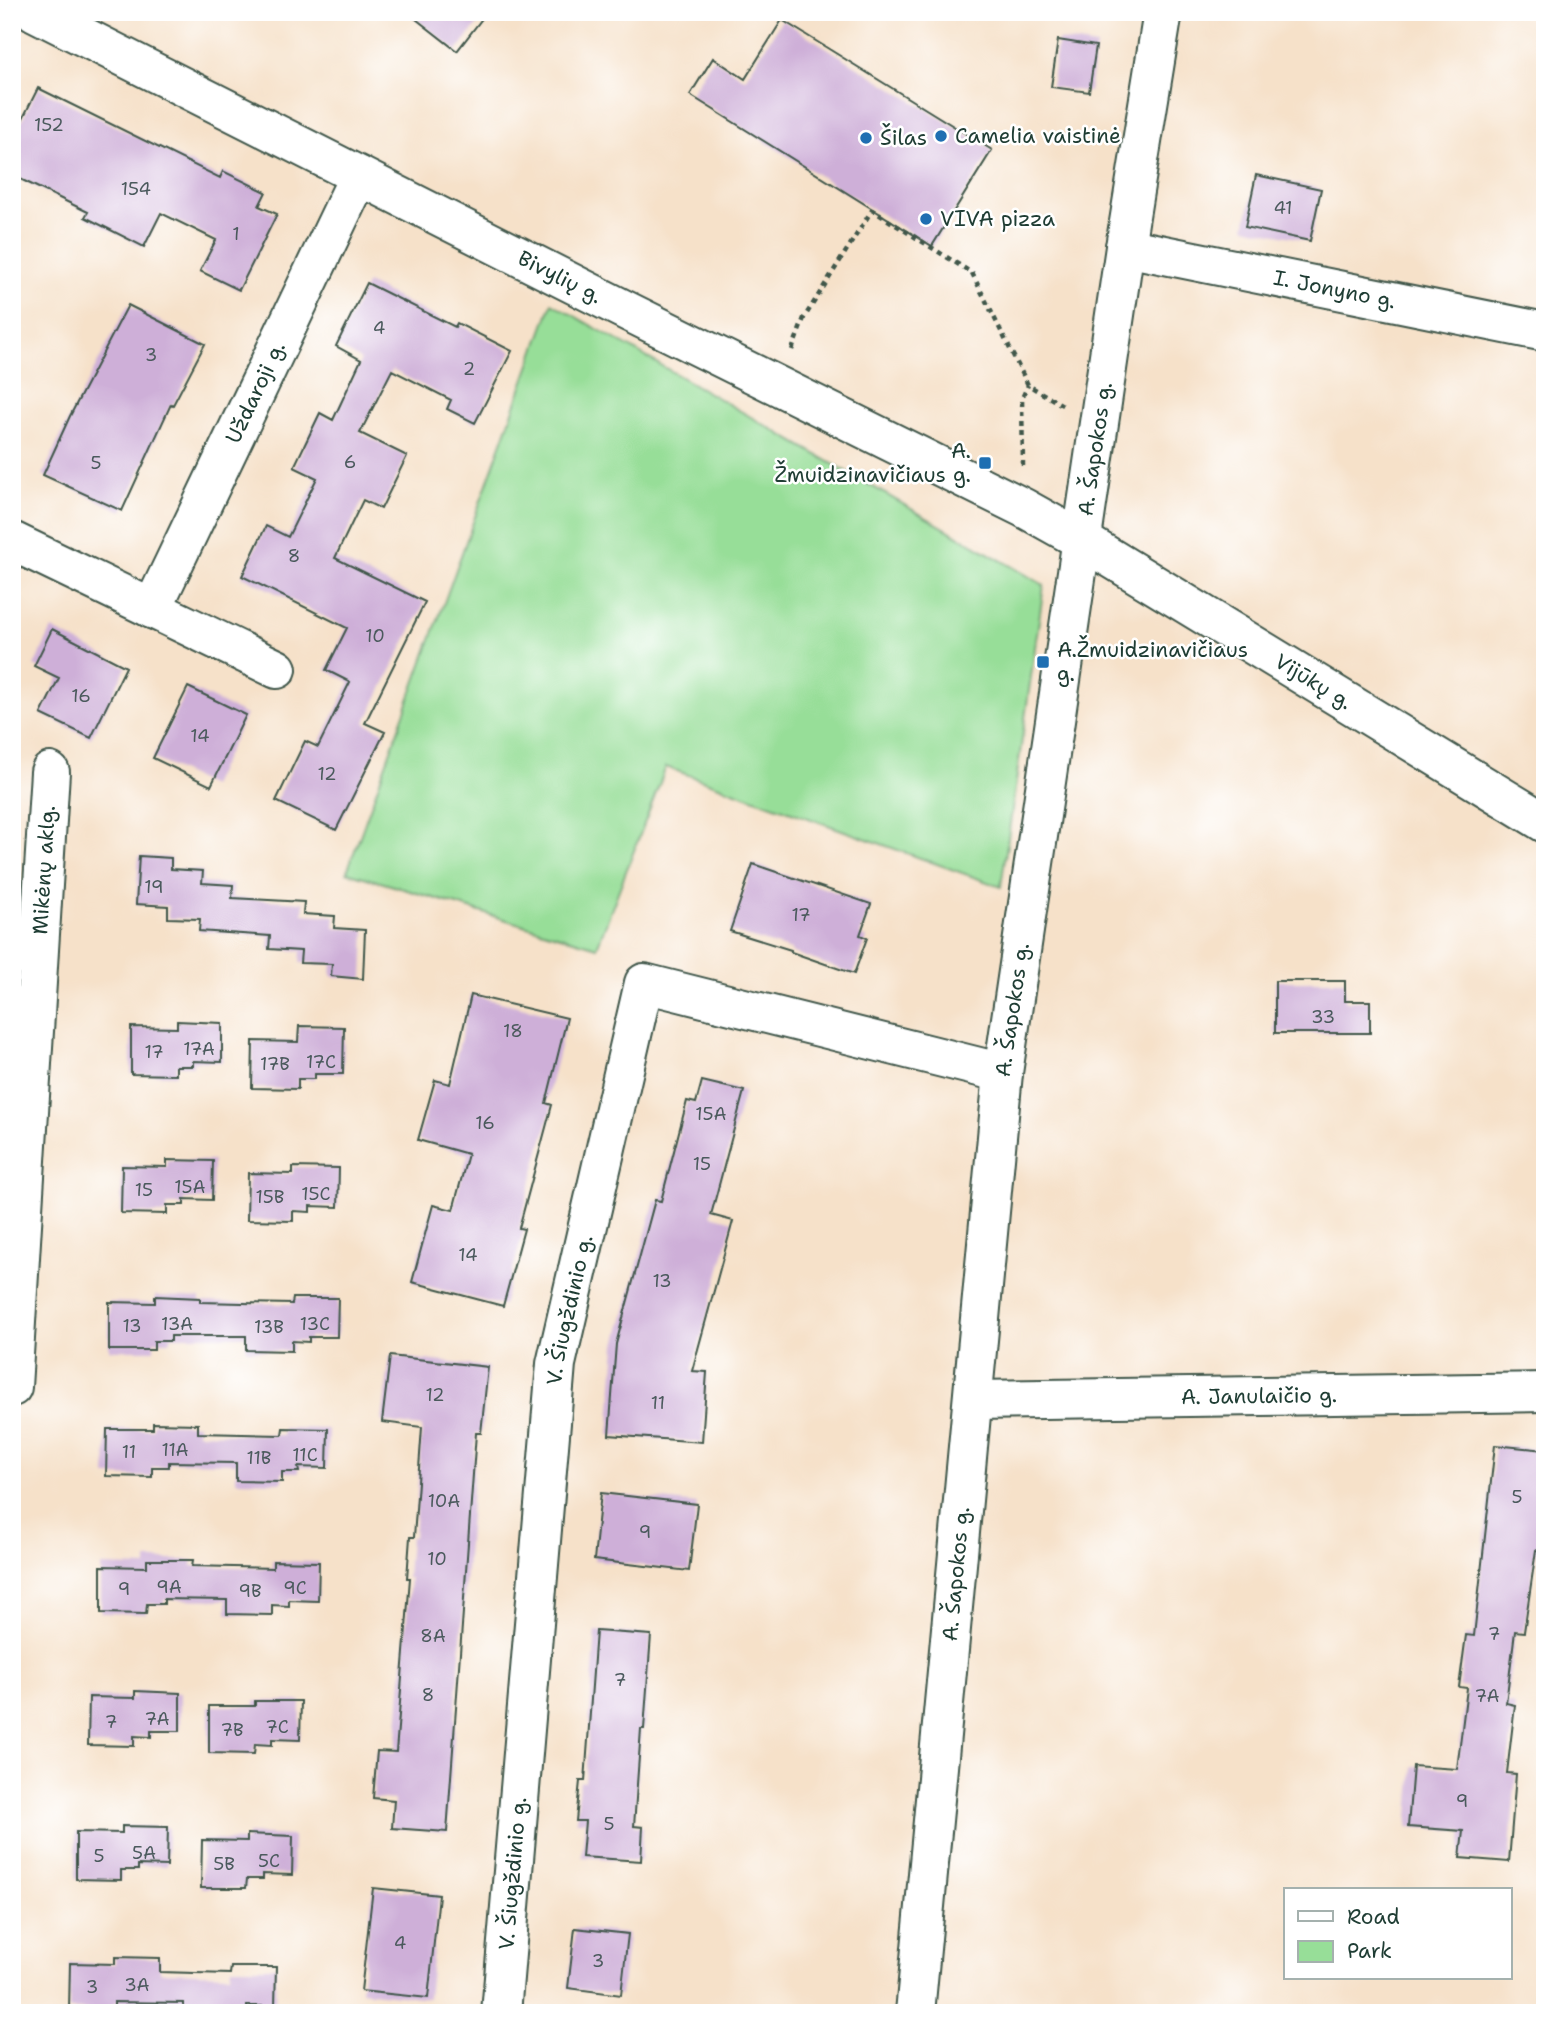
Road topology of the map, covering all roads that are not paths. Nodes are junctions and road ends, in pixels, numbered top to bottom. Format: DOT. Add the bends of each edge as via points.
graph roads {
  1 [pos="1163,12"];
  2 [pos="49,15"];
  3 [pos="359,176"];
  4 [pos="1125,247"];
  5 [pos="1545,332"];
  6 [pos="12,541"];
  7 [pos="1083,541"];
  8 [pos="152,609"];
  9 [pos="276,669"];
  10 [pos="50,772"];
  11 [pos="1545,823"];
  12 [pos="1003,1073"];
  13 [pos="12,1387"];
  14 [pos="1545,1392"];
  15 [pos="974,1400"];
  16 [pos="501,2013"];
  17 [pos="915,2013"];
  1 -- 4 [label="street, A. Šapokos g."];
  2 -- 3 [label="street, Bivylių g."];
  3 -- 7 [label="street, Bivylių g."];
  3 -- 8 [label="street, Uždaroji g."];
  4 -- 5 [label="street, I. Jonyno g."];
  4 -- 7 [label="street, A. Šapokos g."];
  6 -- 8 [label="street"];
  7 -- 11 [label="street, Vijūkų g."];
  7 -- 12 [label="street, A. Šapokos g."];
  8 -- 9 [label="street"];
  10 -- 13 [label="street, Mikėnų aklg."];
  12 -- 15 [label="street, A. Šapokos g."];
  12 -- 16 [label="street, V. Šiugždinio g." via="645,983 556,1364"];
  14 -- 15 [label="street, A. Janulaičio g."];
  15 -- 17 [label="street, A. Šapokos g."];
}
